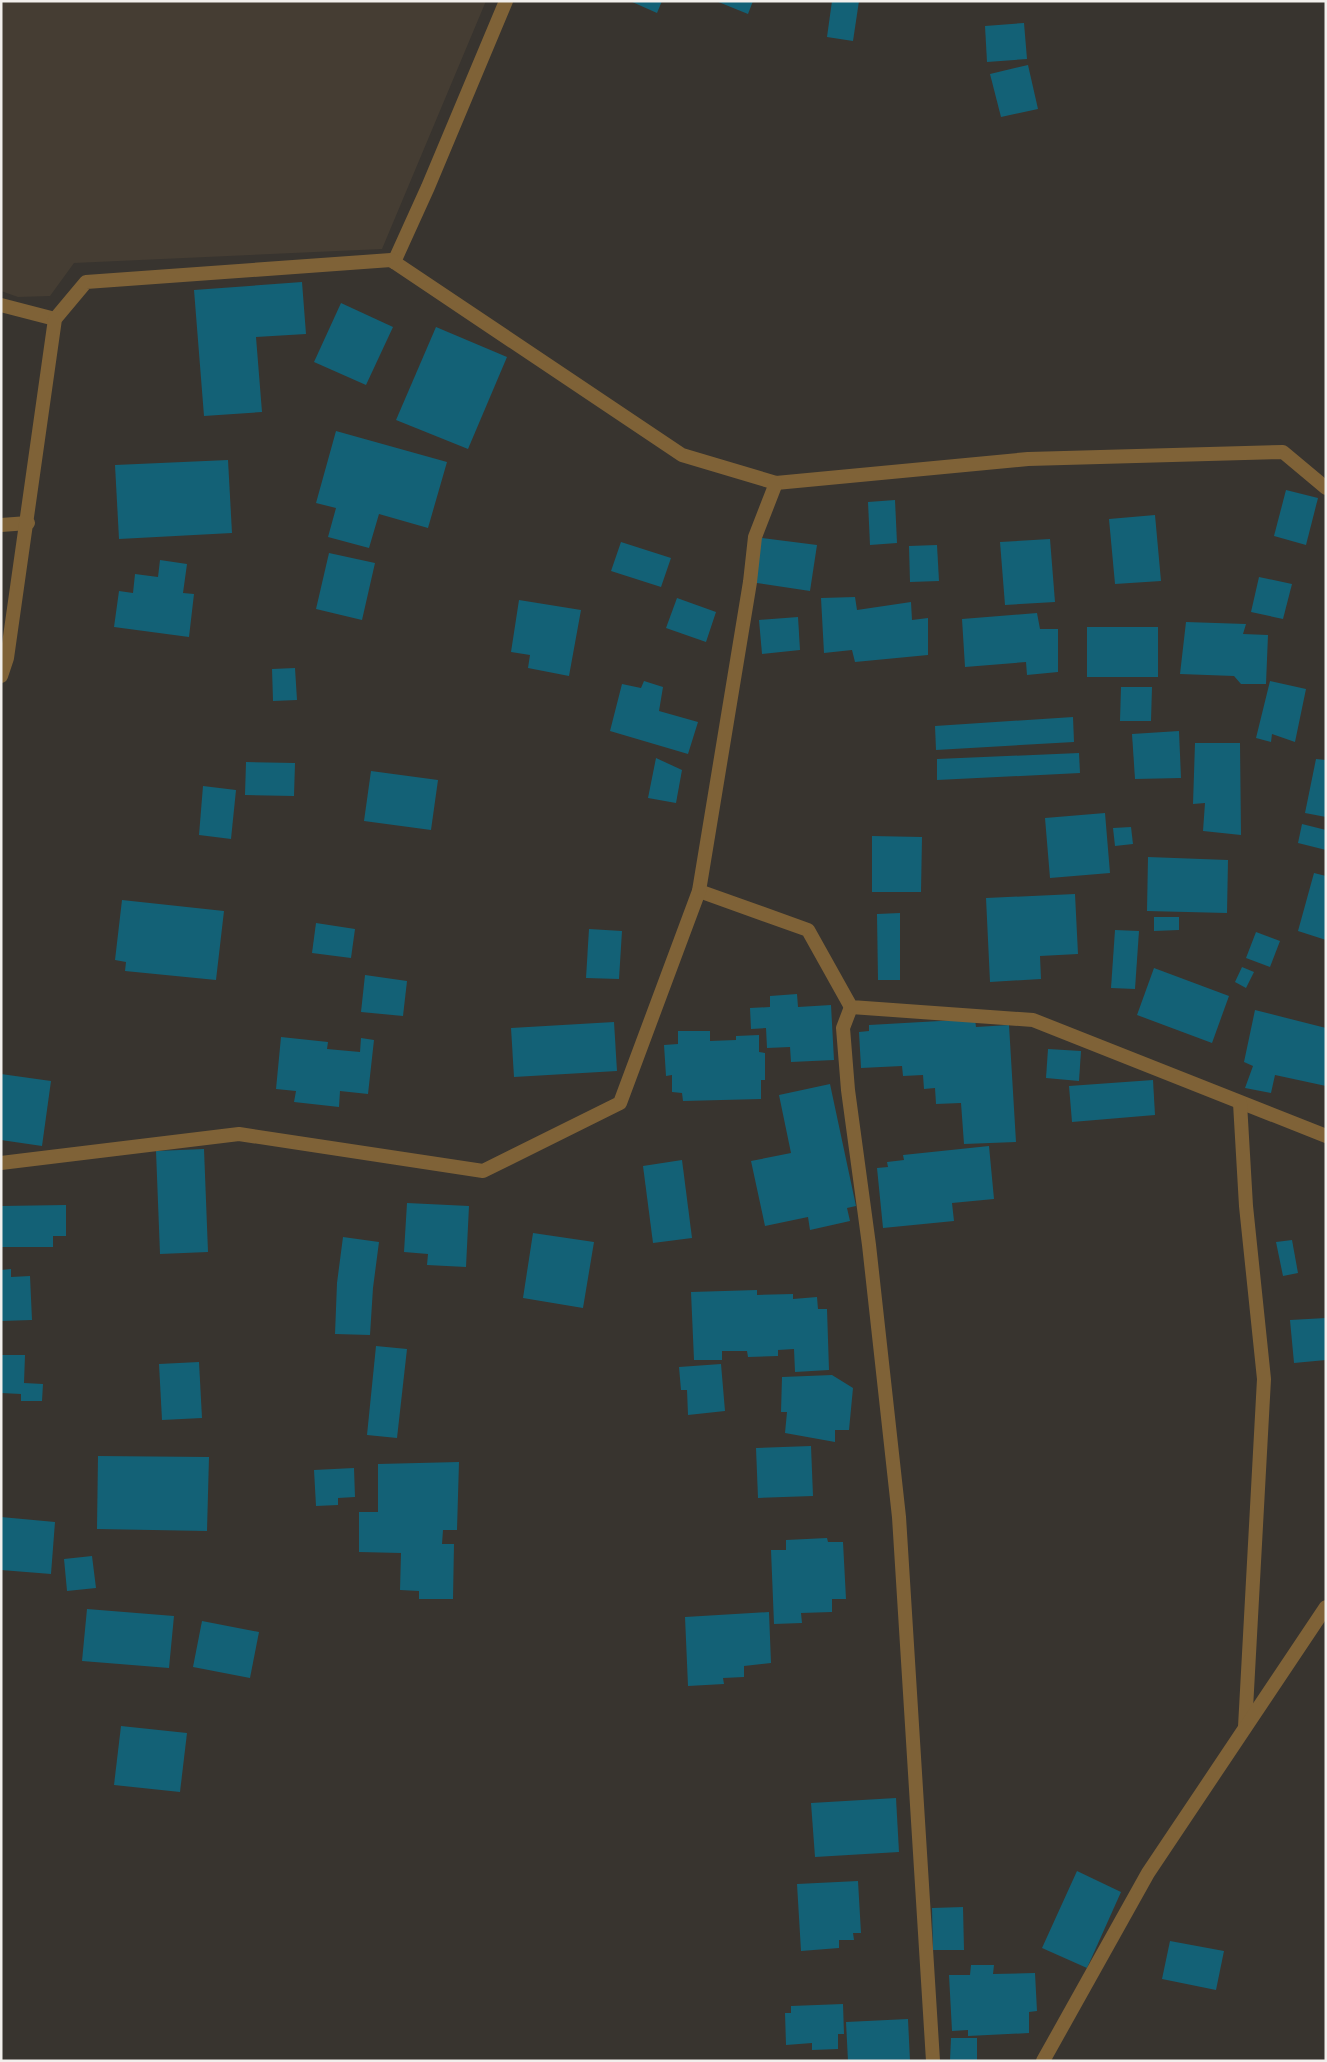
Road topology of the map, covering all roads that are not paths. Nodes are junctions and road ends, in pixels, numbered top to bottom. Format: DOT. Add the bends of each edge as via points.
graph roads {
  1 [pos="506,1"];
  2 [pos="394,262"];
  3 [pos="1,306"];
  4 [pos="55,319"];
  5 [pos="776,483"];
  6 [pos="1326,488"];
  7 [pos="28,523"];
  8 [pos="1,525"];
  9 [pos="1,676"];
  10 [pos="698,891"];
  11 [pos="851,1007"];
  12 [pos="1240,1103"];
  13 [pos="1326,1136"];
  14 [pos="1,1163"];
  15 [pos="1326,1607"];
  16 [pos="1245,1728"];
  17 [pos="933,2061"];
  18 [pos="1043,2061"];
  1 -- 2 [label="street"];
  2 -- 4 [label="street" via="86,282"];
  2 -- 5 [label="street" via="682,455"];
  3 -- 4 [label="street"];
  4 -- 7 [label="street"];
  5 -- 6 [label="street" via="1028,459 1283,452"];
  5 -- 10 [label="street" via="756,537"];
  7 -- 8 [label="street"];
  7 -- 9 [label="street" via="7,658"];
  10 -- 11 [label="street" via="808,930"];
  10 -- 14 [label="street" via="620,1103 482,1171 239,1134"];
  11 -- 12 [label="street" via="1032,1020"];
  11 -- 17 [label="street" via="843,1028 899,1517"];
  12 -- 13 [label="street"];
  12 -- 16 [label="street" via="1246,1206 1264,1379"];
  15 -- 16 [label="street"];
  16 -- 18 [label="street" via="1148,1873"];
}
